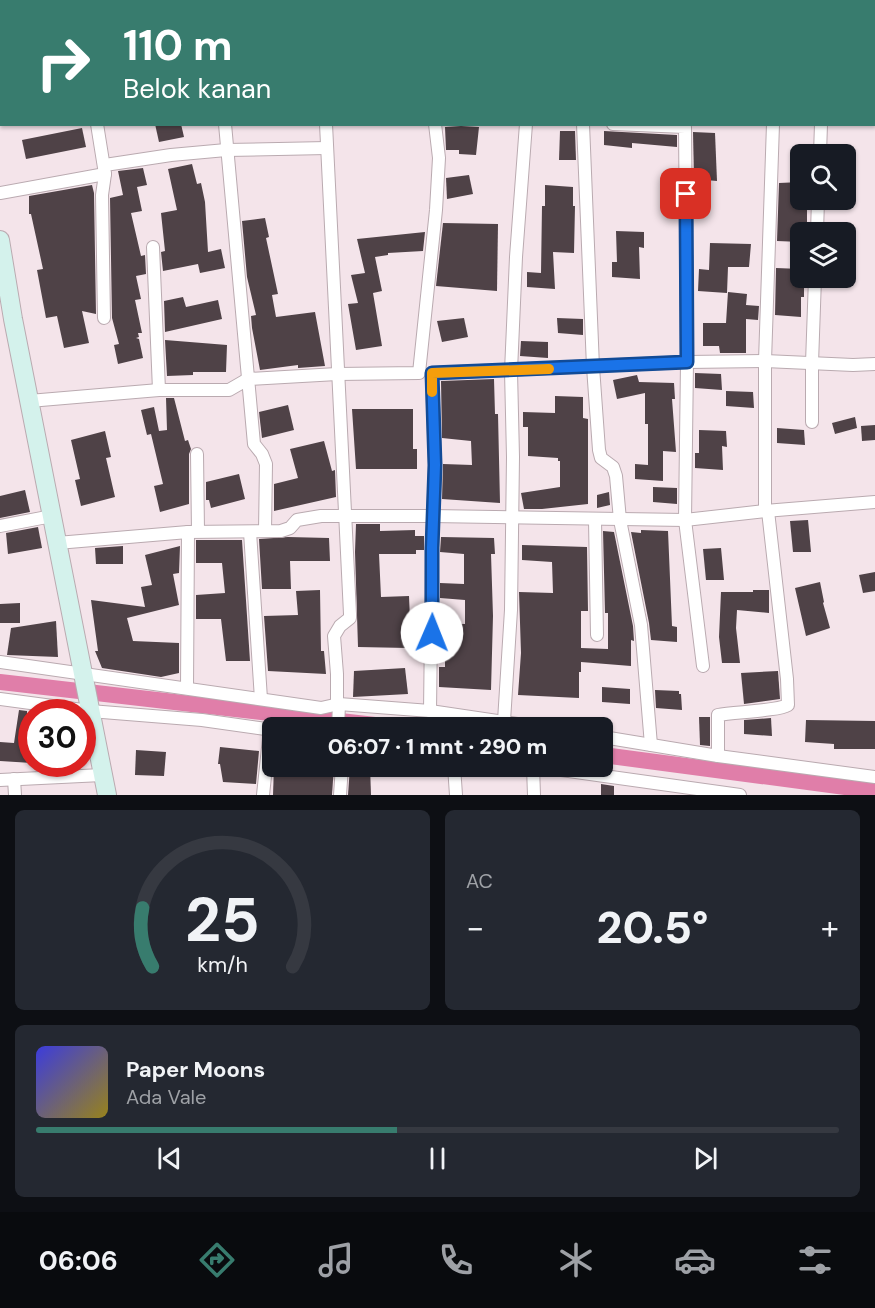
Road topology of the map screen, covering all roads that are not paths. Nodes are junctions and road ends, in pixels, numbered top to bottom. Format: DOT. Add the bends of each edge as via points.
graph roads {
  1 [pos="206,0"];
  2 [pos="212,0"];
  3 [pos="97,126"];
  4 [pos="225,126"];
  5 [pos="326,126"];
  6 [pos="435,126"];
  7 [pos="526,126"];
  8 [pos="583,126"];
  9 [pos="685,126"];
  10 [pos="773,126"];
  11 [pos="821,126"];
  12 [pos="820,144"];
  13 [pos="327,148"];
  14 [pos="226,150"];
  15 [pos="105,170"];
  16 [pos="0,193"];
  17 [pos="0,240"];
  18 [pos="153,247"];
  19 [pos="815,288"];
  20 [pos="104,318"];
  21 [pos="7,321"];
  22 [pos="765,361"];
  23 [pos="687,362"];
  24 [pos="812,363"];
  25 [pos="875,364"];
  26 [pos="593,367"];
  27 [pos="511,371"];
  28 [pos="425,373"];
  29 [pos="337,374"];
  30 [pos="248,379"];
  31 [pos="159,390"];
  32 [pos="29,400"];
  33 [pos="812,422"];
  34 [pos="197,454"];
  35 [pos="875,502"];
  36 [pos="766,511"];
  37 [pos="52,516"];
  38 [pos="347,516"];
  39 [pos="432,516"];
  40 [pos="512,518"];
  41 [pos="596,520"];
  42 [pos="620,520"];
  43 [pos="684,520"];
  44 [pos="0,526"];
  45 [pos="265,531"];
  46 [pos="193,532"];
  47 [pos="250,532"];
  48 [pos="57,543"];
  49 [pos="597,635"];
  50 [pos="0,662"];
  51 [pos="703,666"];
  52 [pos="85,677"];
  53 [pos="187,688"];
  54 [pos="0,699"];
  55 [pos="88,699"];
  56 [pos="261,699"];
  57 [pos="18,701"];
  58 [pos="338,707"];
  59 [pos="96,708"];
  60 [pos="430,711"];
  61 [pos="338,717"];
  62 [pos="474,717"];
  63 [pos="504,717"];
  64 [pos="262,728"];
  65 [pos="613,739"];
  66 [pos="96,744"];
  67 [pos="651,745"];
  68 [pos="718,756"];
  69 [pos="102,775"];
  70 [pos="265,777"];
  71 [pos="341,777"];
  72 [pos="455,777"];
  73 [pos="533,777"];
  74 [pos="597,777"];
  75 [pos="875,777"];
  76 [pos="14,779"];
  77 [pos="0,780"];
  78 [pos="678,791"];
  79 [pos="15,795"];
  80 [pos="106,795"];
  81 [pos="263,795"];
  82 [pos="340,795"];
  83 [pos="456,795"];
  84 [pos="534,795"];
  85 [pos="740,795"];
  1 -- 2 [label="street"];
  3 -- 15 [label="street"];
  4 -- 14 [label="street"];
  5 -- 13 [label="street"];
  6 -- 28 [label="street" via="439,158"];
  7 -- 27 [label="street"];
  8 -- 26 [label="street"];
  9 -- 23 [label="street"];
  10 -- 22 [label="street"];
  11 -- 12 [label="street"];
  13 -- 14 [label="street"];
  13 -- 29 [label="street"];
  14 -- 15 [label="street" via="171,155"];
  14 -- 30 [label="street"];
  15 -- 16 [label="street"];
  15 -- 20 [label="street"];
  17 -- 21 [label="street"];
  18 -- 31 [label="street"];
  19 -- 24 [label="street"];
  21 -- 32 [label="street"];
  22 -- 23 [label="street"];
  22 -- 24 [label="street"];
  22 -- 36 [label="street"];
  23 -- 26 [label="street"];
  23 -- 43 [label="street"];
  24 -- 25 [label="street"];
  24 -- 33 [label="street"];
  26 -- 27 [label="street"];
  26 -- 42 [label="street" via="599,450 601,458 614,469"];
  27 -- 28 [label="street"];
  27 -- 40 [label="street"];
  28 -- 29 [label="street"];
  28 -- 39 [label="street" via="435,465"];
  29 -- 30 [label="street"];
  29 -- 38 [label="street"];
  30 -- 31 [label="street" via="229,390"];
  30 -- 45 [label="street" via="254,444 266,464"];
  31 -- 32 [label="street"];
  32 -- 37 [label="street"];
  34 -- 46 [label="street"];
  35 -- 36 [label="street"];
  36 -- 43 [label="street"];
  36 -- 68 [label="street" via="788,705 775,710 718,715"];
  37 -- 44 [label="street"];
  37 -- 48 [label="street"];
  38 -- 39 [label="street"];
  38 -- 45 [label="street" via="308,517 295,521 287,530"];
  38 -- 58 [label="street" via="350,618 334,636"];
  39 -- 40 [label="street"];
  39 -- 60 [label="street"];
  40 -- 41 [label="street"];
  40 -- 63 [label="street" via="512,610"];
  41 -- 42 [label="street"];
  41 -- 49 [label="street"];
  42 -- 43 [label="street"];
  42 -- 67 [label="street" via="641,625"];
  43 -- 51 [label="street"];
  45 -- 47 [label="street"];
  46 -- 47 [label="street"];
  46 -- 48 [label="street"];
  46 -- 53 [label="street"];
  47 -- 56 [label="street"];
  48 -- 52 [label="street"];
  50 -- 52 [label="street"];
  52 -- 53 [label="street"];
  52 -- 55 [label="street"];
  53 -- 56 [label="street"];
  54 -- 57 [label="street"];
  56 -- 58 [label="street"];
  58 -- 60 [label="street"];
  58 -- 61 [label="street"];
  59 -- 64 [label="street"];
  60 -- 62 [label="street"];
  65 -- 67 [label="street"];
  66 -- 69 [label="street"];
  67 -- 68 [label="street"];
  68 -- 75 [label="street"];
  69 -- 76 [label="street"];
  69 -- 80 [label="street"];
  70 -- 81 [label="street"];
  71 -- 82 [label="street"];
  72 -- 83 [label="street"];
  73 -- 84 [label="street"];
  74 -- 78 [label="street"];
  76 -- 77 [label="street"];
  76 -- 79 [label="street"];
  78 -- 85 [label="street"];
}
